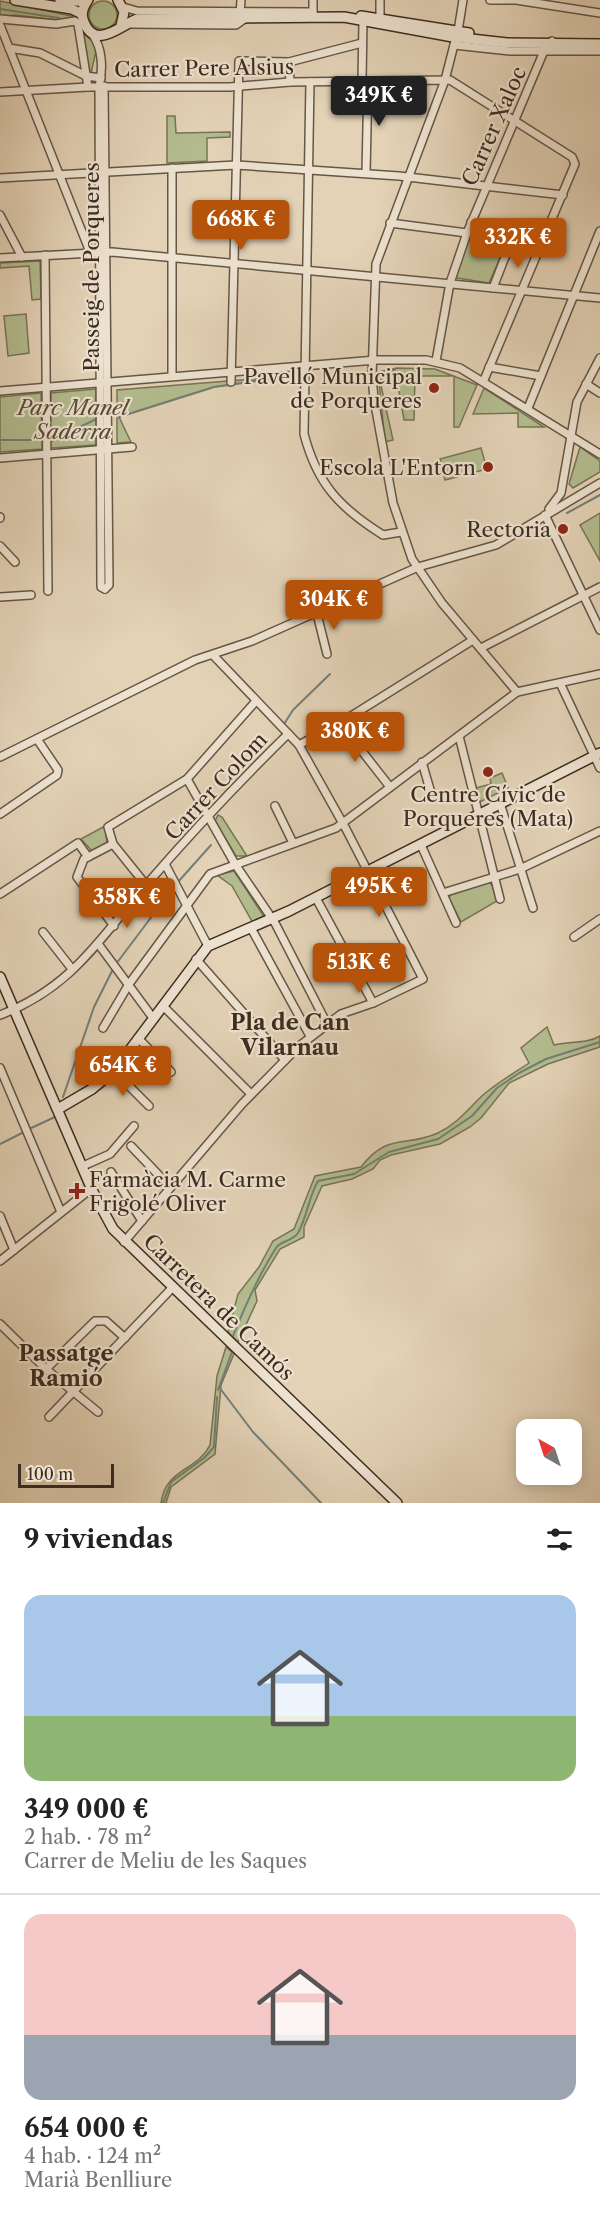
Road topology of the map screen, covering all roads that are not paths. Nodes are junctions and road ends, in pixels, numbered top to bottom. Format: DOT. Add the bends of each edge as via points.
graph roads {
  1 [pos="15,0"];
  2 [pos="59,0"];
  3 [pos="240,0"];
  4 [pos="313,0"];
  5 [pos="380,0"];
  6 [pos="463,0"];
  7 [pos="490,0"];
  8 [pos="86,4"];
  9 [pos="121,5"];
  10 [pos="600,13"];
  11 [pos="313,15"];
  12 [pos="344,17"];
  13 [pos="0,19"];
  14 [pos="137,19"];
  15 [pos="241,19"];
  16 [pos="381,20"];
  17 [pos="363,21"];
  18 [pos="0,25"];
  19 [pos="122,26"];
  20 [pos="91,32"];
  21 [pos="111,34"];
  22 [pos="457,35"];
  23 [pos="580,39"];
  24 [pos="600,39"];
  25 [pos="362,43"];
  26 [pos="600,44"];
  27 [pos="9,48"];
  28 [pos="100,48"];
  29 [pos="546,48"];
  30 [pos="600,51"];
  31 [pos="289,62"];
  32 [pos="86,76"];
  33 [pos="101,78"];
  34 [pos="445,80"];
  35 [pos="365,81"];
  36 [pos="290,82"];
  37 [pos="310,82"];
  38 [pos="238,85"];
  39 [pos="88,87"];
  40 [pos="102,87"];
  41 [pos="26,91"];
  42 [pos="0,92"];
  43 [pos="514,119"];
  44 [pos="236,165"];
  45 [pos="172,168"];
  46 [pos="309,170"];
  47 [pos="0,171"];
  48 [pos="103,172"];
  49 [pos="366,173"];
  50 [pos="62,175"];
  51 [pos="407,177"];
  52 [pos="0,178"];
  53 [pos="485,185"];
  54 [pos="563,195"];
  55 [pos="0,215"];
  56 [pos="471,222"];
  57 [pos="390,223"];
  58 [pos="3,225"];
  59 [pos="600,231"];
  60 [pos="467,233"];
  61 [pos="104,251"];
  62 [pos="90,252"];
  63 [pos="45,255"];
  64 [pos="22,257"];
  65 [pos="172,257"];
  66 [pos="0,258"];
  67 [pos="233,263"];
  68 [pos="307,270"];
  69 [pos="375,275"];
  70 [pos="450,283"];
  71 [pos="493,288"];
  72 [pos="522,291"];
  73 [pos="574,296"];
  74 [pos="600,298"];
  75 [pos="600,358"];
  76 [pos="373,361"];
  77 [pos="436,361"];
  78 [pos="305,367"];
  79 [pos="489,368"];
  80 [pos="232,371"];
  81 [pos="172,376"];
  82 [pos="541,376"];
  83 [pos="484,380"];
  84 [pos="105,382"];
  85 [pos="231,382"];
  86 [pos="586,384"];
  87 [pos="46,386"];
  88 [pos="0,391"];
  89 [pos="600,393"];
  90 [pos="528,408"];
  91 [pos="572,436"];
  92 [pos="132,447"];
  93 [pos="105,450"];
  94 [pos="46,454"];
  95 [pos="600,454"];
  96 [pos="0,458"];
  97 [pos="564,483"];
  98 [pos="600,483"];
  99 [pos="573,498"];
  100 [pos="545,515"];
  101 [pos="401,531"];
  102 [pos="0,546"];
  103 [pos="15,562"];
  104 [pos="418,567"];
  105 [pos="600,588"];
  106 [pos="48,591"];
  107 [pos="31,595"];
  108 [pos="1,596"];
  109 [pos="583,596"];
  110 [pos="317,614"];
  111 [pos="600,630"];
  112 [pos="473,640"];
  113 [pos="481,648"];
  114 [pos="327,654"];
  115 [pos="213,655"];
  116 [pos="600,674"];
  117 [pos="560,683"];
  118 [pos="517,692"];
  119 [pos="256,701"];
  120 [pos="340,723"];
  121 [pos="288,734"];
  122 [pos="459,736"];
  123 [pos="37,739"];
  124 [pos="299,745"];
  125 [pos="597,754"];
  126 [pos="0,757"];
  127 [pos="422,762"];
  128 [pos="600,768"];
  129 [pos="187,779"];
  130 [pos="390,787"];
  131 [pos="431,794"];
  132 [pos="500,803"];
  133 [pos="275,806"];
  134 [pos="0,814"];
  135 [pos="209,814"];
  136 [pos="478,814"];
  137 [pos="343,823"];
  138 [pos="600,831"];
  139 [pos="293,843"];
  140 [pos="113,844"];
  141 [pos="421,845"];
  142 [pos="88,857"];
  143 [pos="165,864"];
  144 [pos="235,864"];
  145 [pos="520,869"];
  146 [pos="369,872"];
  147 [pos="494,877"];
  148 [pos="146,885"];
  149 [pos="443,893"];
  150 [pos="0,894"];
  151 [pos="316,898"];
  152 [pos="500,899"];
  153 [pos="186,905"];
  154 [pos="533,908"];
  155 [pos="600,919"];
  156 [pos="271,920"];
  157 [pos="456,923"];
  158 [pos="114,926"];
  159 [pos="251,928"];
  160 [pos="43,932"];
  161 [pos="574,937"];
  162 [pos="99,945"];
  163 [pos="208,946"];
  164 [pos="196,960"];
  165 [pos="72,969"];
  166 [pos="0,977"];
  167 [pos="129,984"];
  168 [pos="373,1004"];
  169 [pos="163,1006"];
  170 [pos="15,1009"];
  171 [pos="0,1015"];
  172 [pos="153,1018"];
  173 [pos="327,1024"];
  174 [pos="103,1028"];
  175 [pos="310,1036"];
  176 [pos="138,1038"];
  177 [pos="285,1060"];
  178 [pos="0,1068"];
  179 [pos="114,1071"];
  180 [pos="171,1072"];
  181 [pos="251,1094"];
  182 [pos="149,1106"];
  183 [pos="58,1109"];
  184 [pos="134,1126"];
  185 [pos="131,1146"];
  186 [pos="83,1166"];
  187 [pos="111,1172"];
  188 [pos="170,1187"];
  189 [pos="92,1188"];
  190 [pos="61,1212"];
  191 [pos="0,1216"];
  192 [pos="142,1221"];
  193 [pos="124,1242"];
  194 [pos="14,1250"];
  195 [pos="0,1261"];
  196 [pos="173,1287"];
  197 [pos="0,1324"];
  198 [pos="125,1338"];
  199 [pos="46,1369"];
  200 [pos="75,1391"];
  201 [pos="98,1412"];
  202 [pos="49,1417"];
  203 [pos="397,1503"];
  1 -- 8 [label="street" via="72,9"];
  2 -- 8 [label="street"];
  3 -- 15 [label="street"];
  4 -- 11 [label="street"];
  5 -- 16 [label="street"];
  6 -- 22 [label="street"];
  7 -- 10 [label="street" via="516,0"];
  8 -- 20 [label="street" via="84,24"];
  9 -- 14 [label="street"];
  9 -- 15 [label="street" via="137,11"];
  9 -- 19 [label="street"];
  11 -- 12 [label="street"];
  11 -- 15 [label="street"];
  12 -- 16 [label="street"];
  12 -- 17 [label="street"];
  13 -- 32 [label="street" via="56,24 75,21"];
  14 -- 15 [label="street"];
  14 -- 19 [label="street"];
  15 -- 19 [label="street"];
  16 -- 17 [label="street"];
  16 -- 22 [label="street"];
  16 -- 22 [label="street" via="435,34"];
  17 -- 25 [label="street"];
  18 -- 27 [label="street"];
  19 -- 21 [label="street"];
  20 -- 21 [label="street" via="100,36"];
  20 -- 28 [label="street, Passeig de Porqueres"];
  21 -- 28 [label="street"];
  22 -- 23 [label="street"];
  22 -- 29 [label="street"];
  22 -- 34 [label="street"];
  23 -- 24 [label="street"];
  23 -- 29 [label="street" via="550,41"];
  25 -- 31 [label="street"];
  25 -- 35 [label="street"];
  26 -- 29 [label="street"];
  27 -- 32 [label="street" via="40,52"];
  27 -- 41 [label="street"];
  28 -- 33 [label="street, Passeig de Porqueres"];
  29 -- 30 [label="street"];
  29 -- 43 [label="street, Carrer Xaloc"];
  31 -- 36 [label="street"];
  31 -- 38 [label="street" via="238,61"];
  32 -- 33 [label="street"];
  32 -- 39 [label="street"];
  33 -- 40 [label="street, Passeig de Porqueres"];
  34 -- 35 [label="street, Carrer Pere Alsius"];
  34 -- 43 [label="street"];
  34 -- 51 [label="street"];
  35 -- 37 [label="street, Carrer Pere Alsius"];
  35 -- 49 [label="street"];
  36 -- 37 [label="street, Carrer Pere Alsius"];
  36 -- 38 [label="street, Carrer Pere Alsius"];
  37 -- 46 [label="street"];
  38 -- 40 [label="street, Carrer Pere Alsius"];
  38 -- 44 [label="street"];
  39 -- 40 [label="street, Carrer Pere Alsius"];
  39 -- 41 [label="street, Carrer Pere Alsius"];
  40 -- 48 [label="street, Passeig de Porqueres"];
  41 -- 42 [label="street, Carrer Pere Alsius"];
  41 -- 50 [label="street"];
  43 -- 53 [label="street, Carrer Xaloc"];
  43 -- 54 [label="street" via="572,157 574,168"];
  44 -- 45 [label="street"];
  44 -- 46 [label="street"];
  44 -- 67 [label="street"];
  45 -- 48 [label="street"];
  45 -- 65 [label="street"];
  46 -- 49 [label="street"];
  46 -- 68 [label="street"];
  47 -- 52 [label="street"];
  48 -- 50 [label="street"];
  48 -- 61 [label="street, Passeig de Porqueres"];
  49 -- 51 [label="street"];
  50 -- 52 [label="street"];
  50 -- 62 [label="street"];
  51 -- 53 [label="street"];
  51 -- 57 [label="street"];
  53 -- 54 [label="street"];
  53 -- 56 [label="street, Carrer Xaloc"];
  54 -- 72 [label="street"];
  55 -- 58 [label="street"];
  56 -- 60 [label="street, Carrer Xaloc"];
  56 -- 71 [label="street" via="512,239"];
  57 -- 60 [label="street"];
  57 -- 69 [label="street"];
  58 -- 64 [label="street"];
  59 -- 73 [label="street"];
  60 -- 70 [label="street, Carrer Xaloc"];
  61 -- 62 [label="street"];
  61 -- 65 [label="street"];
  61 -- 84 [label="street, Passeig de Porqueres"];
  62 -- 63 [label="street"];
  63 -- 64 [label="street"];
  63 -- 87 [label="street"];
  64 -- 66 [label="street"];
  65 -- 67 [label="street"];
  65 -- 81 [label="street"];
  67 -- 68 [label="street"];
  67 -- 80 [label="street"];
  68 -- 69 [label="street"];
  68 -- 78 [label="street"];
  69 -- 70 [label="street"];
  69 -- 76 [label="street"];
  70 -- 71 [label="street"];
  70 -- 77 [label="street, Carrer Xaloc"];
  71 -- 72 [label="street"];
  72 -- 73 [label="street"];
  72 -- 79 [label="street"];
  73 -- 74 [label="street"];
  73 -- 82 [label="street"];
  75 -- 86 [label="street"];
  76 -- 77 [label="street"];
  76 -- 78 [label="street"];
  76 -- 101 [label="street" via="379,439"];
  77 -- 83 [label="street"];
  78 -- 80 [label="street"];
  78 -- 101 [label="street" via="304,434 314,468 359,520 383,536"];
  79 -- 82 [label="street"];
  79 -- 83 [label="street"];
  80 -- 81 [label="street"];
  80 -- 85 [label="street"];
  81 -- 84 [label="street"];
  82 -- 90 [label="street"];
  83 -- 90 [label="street"];
  84 -- 87 [label="street"];
  84 -- 93 [label="street, Passeig de Porqueres"];
  86 -- 89 [label="street"];
  86 -- 91 [label="street" via="577,402"];
  87 -- 88 [label="street"];
  87 -- 94 [label="street"];
  90 -- 91 [label="street"];
  91 -- 95 [label="street"];
  91 -- 97 [label="street"];
  92 -- 93 [label="street"];
  93 -- 93 [label="street, Passeig de Porqueres" via="101,587 105,589 109,585"];
  93 -- 94 [label="street"];
  94 -- 96 [label="street"];
  94 -- 106 [label="street"];
  97 -- 99 [label="street"];
  97 -- 100 [label="street"];
  98 -- 99 [label="street"];
  99 -- 100 [label="street"];
  100 -- 104 [label="street" via="496,545"];
  100 -- 109 [label="street"];
  101 -- 104 [label="street"];
  102 -- 103 [label="street"];
  104 -- 110 [label="street"];
  104 -- 112 [label="street"];
  105 -- 109 [label="street"];
  107 -- 108 [label="street"];
  109 -- 111 [label="street"];
  109 -- 113 [label="street"];
  110 -- 114 [label="street"];
  110 -- 115 [label="street"];
  112 -- 113 [label="street"];
  112 -- 120 [label="street"];
  113 -- 118 [label="street"];
  115 -- 119 [label="street"];
  115 -- 123 [label="street" via="171,671"];
  116 -- 117 [label="street"];
  117 -- 118 [label="street"];
  117 -- 125 [label="street"];
  118 -- 122 [label="street"];
  119 -- 121 [label="street"];
  119 -- 129 [label="street"];
  120 -- 124 [label="street"];
  120 -- 130 [label="street"];
  121 -- 124 [label="street"];
  121 -- 135 [label="street, Carrer Colom"];
  122 -- 127 [label="street"];
  122 -- 136 [label="street"];
  123 -- 126 [label="street"];
  123 -- 134 [label="street" via="58,772"];
  124 -- 137 [label="street"];
  125 -- 128 [label="street"];
  125 -- 132 [label="street"];
  127 -- 130 [label="street"];
  127 -- 131 [label="street"];
  129 -- 135 [label="street"];
  129 -- 140 [label="street" via="108,827"];
  130 -- 137 [label="street"];
  132 -- 136 [label="street"];
  132 -- 145 [label="street"];
  133 -- 139 [label="street"];
  135 -- 143 [label="street, Carrer Colom"];
  135 -- 144 [label="street"];
  136 -- 141 [label="street"];
  136 -- 147 [label="street"];
  137 -- 139 [label="street"];
  137 -- 146 [label="street"];
  138 -- 145 [label="street"];
  139 -- 144 [label="street"];
  140 -- 142 [label="street"];
  140 -- 148 [label="street"];
  141 -- 146 [label="street"];
  141 -- 149 [label="street"];
  142 -- 150 [label="street" via="78,843"];
  142 -- 158 [label="street" via="77,877"];
  143 -- 148 [label="street, Carrer Colom"];
  143 -- 153 [label="street"];
  144 -- 153 [label="street" via="210,874"];
  144 -- 156 [label="street"];
  145 -- 147 [label="street"];
  145 -- 154 [label="street"];
  146 -- 151 [label="street"];
  146 -- 168 [label="street" via="423,980"];
  147 -- 149 [label="street"];
  147 -- 152 [label="street"];
  148 -- 158 [label="street, Carrer Colom"];
  149 -- 157 [label="street"];
  151 -- 156 [label="street"];
  151 -- 168 [label="street"];
  153 -- 163 [label="street"];
  153 -- 167 [label="street"];
  155 -- 161 [label="street"];
  156 -- 159 [label="street"];
  156 -- 173 [label="street"];
  158 -- 162 [label="street, Carrer Colom"];
  159 -- 163 [label="street"];
  159 -- 175 [label="street"];
  160 -- 165 [label="street"];
  162 -- 165 [label="street, Carrer Colom"];
  162 -- 167 [label="street"];
  163 -- 164 [label="street"];
  164 -- 169 [label="street"];
  164 -- 177 [label="street"];
  165 -- 170 [label="street, Carrer Colom" via="53,988"];
  166 -- 170 [label="street, Carretera de Camós"];
  167 -- 172 [label="street"];
  167 -- 174 [label="street"];
  168 -- 173 [label="street" via="341,1014"];
  169 -- 172 [label="street"];
  169 -- 181 [label="street"];
  170 -- 171 [label="street, Carrer Colom"];
  170 -- 183 [label="street, Carretera de Camós"];
  172 -- 176 [label="street"];
  173 -- 175 [label="street"];
  175 -- 177 [label="street"];
  176 -- 179 [label="street"];
  176 -- 180 [label="street"];
  177 -- 181 [label="street"];
  178 -- 190 [label="street"];
  179 -- 182 [label="street"];
  179 -- 183 [label="street"];
  181 -- 188 [label="street"];
  183 -- 186 [label="street, Carretera de Camós"];
  184 -- 186 [label="street" via="110,1154"];
  185 -- 188 [label="street"];
  186 -- 189 [label="street, Carretera de Camós"];
  187 -- 192 [label="street"];
  188 -- 192 [label="street"];
  189 -- 190 [label="street"];
  189 -- 193 [label="street, Carretera de Camós" via="106,1218"];
  190 -- 194 [label="street"];
  191 -- 194 [label="street"];
  192 -- 193 [label="street"];
  193 -- 196 [label="street, Carretera de Camós"];
  194 -- 195 [label="street"];
  196 -- 198 [label="street"];
  196 -- 203 [label="street, Carretera de Camós"];
  197 -- 199 [label="street"];
  198 -- 199 [label="street" via="106,1321 95,1321"];
  198 -- 200 [label="street"];
  199 -- 200 [label="street"];
  200 -- 201 [label="street"];
  200 -- 202 [label="street"];
}
